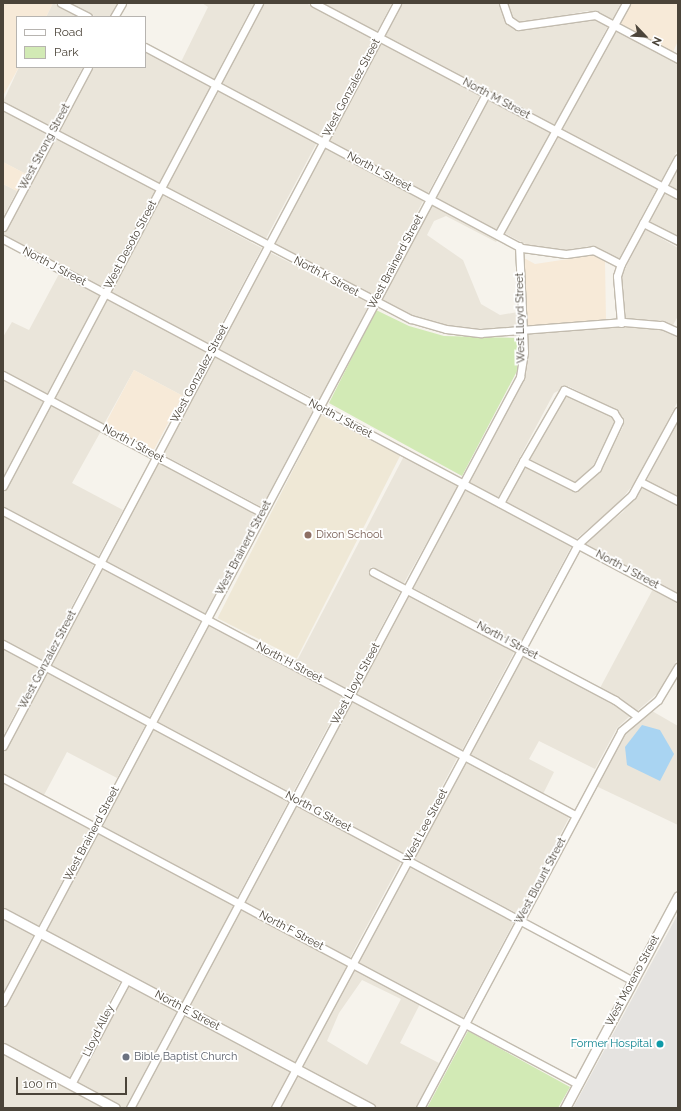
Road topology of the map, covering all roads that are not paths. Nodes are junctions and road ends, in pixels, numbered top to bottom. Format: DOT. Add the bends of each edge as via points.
graph roads {
  1 [pos="61,3"];
  2 [pos="122,3"];
  3 [pos="259,3"];
  4 [pos="314,3"];
  5 [pos="397,3"];
  6 [pos="503,3"];
  7 [pos="626,3"];
  8 [pos="86,16"];
  9 [pos="115,16"];
  10 [pos="614,25"];
  11 [pos="379,37"];
  12 [pos="146,48"];
  13 [pos="678,59"];
  14 [pos="87,68"];
  15 [pos="216,85"];
  16 [pos="486,94"];
  17 [pos="3,106"];
  18 [pos="557,131"];
  19 [pos="53,132"];
  20 [pos="323,142"];
  21 [pos="678,158"];
  22 [pos="663,187"];
  23 [pos="160,190"];
  24 [pos="678,195"];
  25 [pos="429,199"];
  26 [pos="643,223"];
  27 [pos="3,226"];
  28 [pos="498,235"];
  29 [pos="3,239"];
  30 [pos="678,241"];
  31 [pos="519,246"];
  32 [pos="267,247"];
  33 [pos="621,264"];
  34 [pos="105,294"];
  35 [pos="375,303"];
  36 [pos="621,323"];
  37 [pos="677,329"];
  38 [pos="523,331"];
  39 [pos="212,351"];
  40 [pos="3,375"];
  41 [pos="49,399"];
  42 [pos="319,408"];
  43 [pos="678,411"];
  44 [pos="156,456"];
  45 [pos="523,461"];
  46 [pos="641,482"];
  47 [pos="464,484"];
  48 [pos="3,486"];
  49 [pos="678,501"];
  50 [pos="500,503"];
  51 [pos="3,511"];
  52 [pos="264,513"];
  53 [pos="578,544"];
  54 [pos="100,562"];
  55 [pos="373,572"];
  56 [pos="406,588"];
  57 [pos="678,598"];
  58 [pos="206,619"];
  59 [pos="3,644"];
  60 [pos="521,649"];
  61 [pos="45,666"];
  62 [pos="678,667"];
  63 [pos="350,695"];
  64 [pos="637,716"];
  65 [pos="151,723"];
  66 [pos="3,746"];
  67 [pos="463,755"];
  68 [pos="3,778"];
  69 [pos="294,799"];
  70 [pos="575,815"];
  71 [pos="96,827"];
  72 [pos="408,859"];
  73 [pos="678,896"];
  74 [pos="239,903"];
  75 [pos="3,913"];
  76 [pos="520,919"];
  77 [pos="40,933"];
  78 [pos="352,964"];
  79 [pos="127,979"];
  80 [pos="633,981"];
  81 [pos="3,1002"];
  82 [pos="183,1009"];
  83 [pos="465,1024"];
  84 [pos="3,1048"];
  85 [pos="296,1069"];
  86 [pos="71,1084"];
  87 [pos="578,1084"];
  88 [pos="115,1108"];
  89 [pos="130,1108"];
  90 [pos="275,1108"];
  91 [pos="370,1108"];
  92 [pos="420,1108"];
  93 [pos="565,1108"];
  1 -- 8 [label="street"];
  2 -- 9 [label="street"];
  3 -- 15 [label="street, West Desoto Street"];
  4 -- 11 [label="street, North M Street"];
  5 -- 11 [label="street, West Gonzalez Street"];
  6 -- 10 [label="street" via="508,20 518,26 588,14"];
  7 -- 10 [label="street"];
  10 -- 13 [label="street"];
  10 -- 18 [label="street"];
  11 -- 16 [label="street, North M Street"];
  11 -- 20 [label="street, West Gonzalez Street"];
  12 -- 15 [label="street, North L Street"];
  14 -- 19 [label="street, West Strong Street"];
  15 -- 20 [label="street, North L Street"];
  15 -- 23 [label="street, West Desoto Street"];
  16 -- 18 [label="street, North M Street"];
  16 -- 25 [label="street, West Brainerd Street"];
  17 -- 19 [label="street, North K Street"];
  18 -- 22 [label="street, North M Street"];
  18 -- 28 [label="street"];
  19 -- 23 [label="street, North K Street"];
  19 -- 27 [label="street, West Strong Street"];
  20 -- 25 [label="street, North L Street"];
  20 -- 32 [label="street, West Gonzalez Street"];
  21 -- 22 [label="street"];
  22 -- 24 [label="street, North M Street"];
  22 -- 26 [label="street"];
  23 -- 32 [label="street, North K Street"];
  23 -- 34 [label="street, West Desoto Street"];
  25 -- 28 [label="street, North L Street"];
  25 -- 35 [label="street, West Brainerd Street"];
  26 -- 30 [label="street"];
  26 -- 33 [label="street"];
  28 -- 31 [label="street, North L Street"];
  29 -- 34 [label="street, North J Street"];
  31 -- 33 [label="street, North L Street" via="566,254 593,250"];
  31 -- 38 [label="street, West Lloyd Street"];
  32 -- 35 [label="street, North K Street"];
  32 -- 39 [label="street, West Gonzalez Street"];
  33 -- 36 [label="street" via="617,276"];
  34 -- 39 [label="street, North J Street"];
  34 -- 41 [label="street, West Desoto Street"];
  35 -- 38 [label="street, North K Street" via="410,319 446,329 481,333"];
  35 -- 42 [label="street, West Brainerd Street"];
  36 -- 37 [label="street, North K Street" via="662,325"];
  36 -- 38 [label="street, North K Street"];
  38 -- 47 [label="street, West Lloyd Street" via="524,360 520,377"];
  39 -- 42 [label="street, North J Street"];
  39 -- 44 [label="street, West Gonzalez Street"];
  40 -- 41 [label="street, North I Street"];
  41 -- 44 [label="street, North I Street"];
  41 -- 48 [label="street, West Desoto Street"];
  42 -- 47 [label="street, North J Street"];
  42 -- 52 [label="street, West Brainerd Street"];
  43 -- 46 [label="street"];
  44 -- 52 [label="street, North I Street"];
  44 -- 54 [label="street, West Gonzalez Street"];
  45 -- 45 [label="street" via="564,390 572,391 618,418 619,425 597,468 575,487"];
  45 -- 50 [label="street"];
  46 -- 49 [label="street"];
  46 -- 53 [label="street" via="620,509"];
  47 -- 50 [label="street, North J Street"];
  47 -- 56 [label="street, West Lloyd Street"];
  50 -- 53 [label="street, North J Street"];
  51 -- 54 [label="street, North H Street"];
  52 -- 58 [label="street, West Brainerd Street"];
  53 -- 57 [label="street, North J Street"];
  53 -- 60 [label="street, West Lee Street"];
  54 -- 58 [label="street, North H Street"];
  54 -- 61 [label="street, West Gonzalez Street"];
  55 -- 56 [label="street, North I Street"];
  56 -- 60 [label="street, North I Street"];
  56 -- 63 [label="street, West Lloyd Street"];
  58 -- 63 [label="street, North H Street"];
  58 -- 65 [label="street, West Brainerd Street"];
  59 -- 61 [label="street, North G Street"];
  60 -- 64 [label="street, North I Street" via="615,700"];
  60 -- 67 [label="street, West Lee Street"];
  61 -- 65 [label="street, North G Street"];
  61 -- 66 [label="street, West Gonzalez Street"];
  62 -- 64 [label="street, West Blount Street" via="658,700"];
  63 -- 67 [label="street, North H Street"];
  63 -- 69 [label="street, West Lloyd Street"];
  64 -- 70 [label="street, West Blount Street" via="621,731"];
  65 -- 69 [label="street, North G Street"];
  65 -- 71 [label="street, West Brainerd Street"];
  67 -- 70 [label="street, North H Street"];
  67 -- 72 [label="street, West Lee Street"];
  68 -- 71 [label="street, North F Street"];
  69 -- 72 [label="street, North G Street"];
  69 -- 74 [label="street, West Lloyd Street"];
  70 -- 76 [label="street, West Blount Street"];
  71 -- 74 [label="street, North F Street"];
  71 -- 77 [label="street, West Brainerd Street"];
  72 -- 76 [label="street, North G Street"];
  72 -- 78 [label="street, West Lee Street"];
  73 -- 80 [label="street, West Moreno Street"];
  74 -- 78 [label="street, North F Street"];
  74 -- 82 [label="street, West Lloyd Street"];
  75 -- 77 [label="street, North E Street"];
  76 -- 80 [label="street, North G Street"];
  76 -- 83 [label="street, West Blount Street"];
  77 -- 79 [label="street, North E Street"];
  77 -- 81 [label="street, West Brainerd Street"];
  78 -- 83 [label="street, North F Street"];
  78 -- 85 [label="street, West Lee Street"];
  79 -- 82 [label="street, North E Street"];
  79 -- 86 [label="street, Lloyd Alley"];
  80 -- 87 [label="street, West Moreno Street"];
  82 -- 85 [label="street, North E Street"];
  82 -- 89 [label="street, West Lloyd Street"];
  83 -- 87 [label="street, North F Street"];
  83 -- 92 [label="street, West Blount Street"];
  84 -- 86 [label="street"];
  85 -- 90 [label="street, West Lee Street"];
  85 -- 91 [label="street, North E Street"];
  86 -- 88 [label="street"];
  87 -- 93 [label="street, West Moreno Street"];
}
